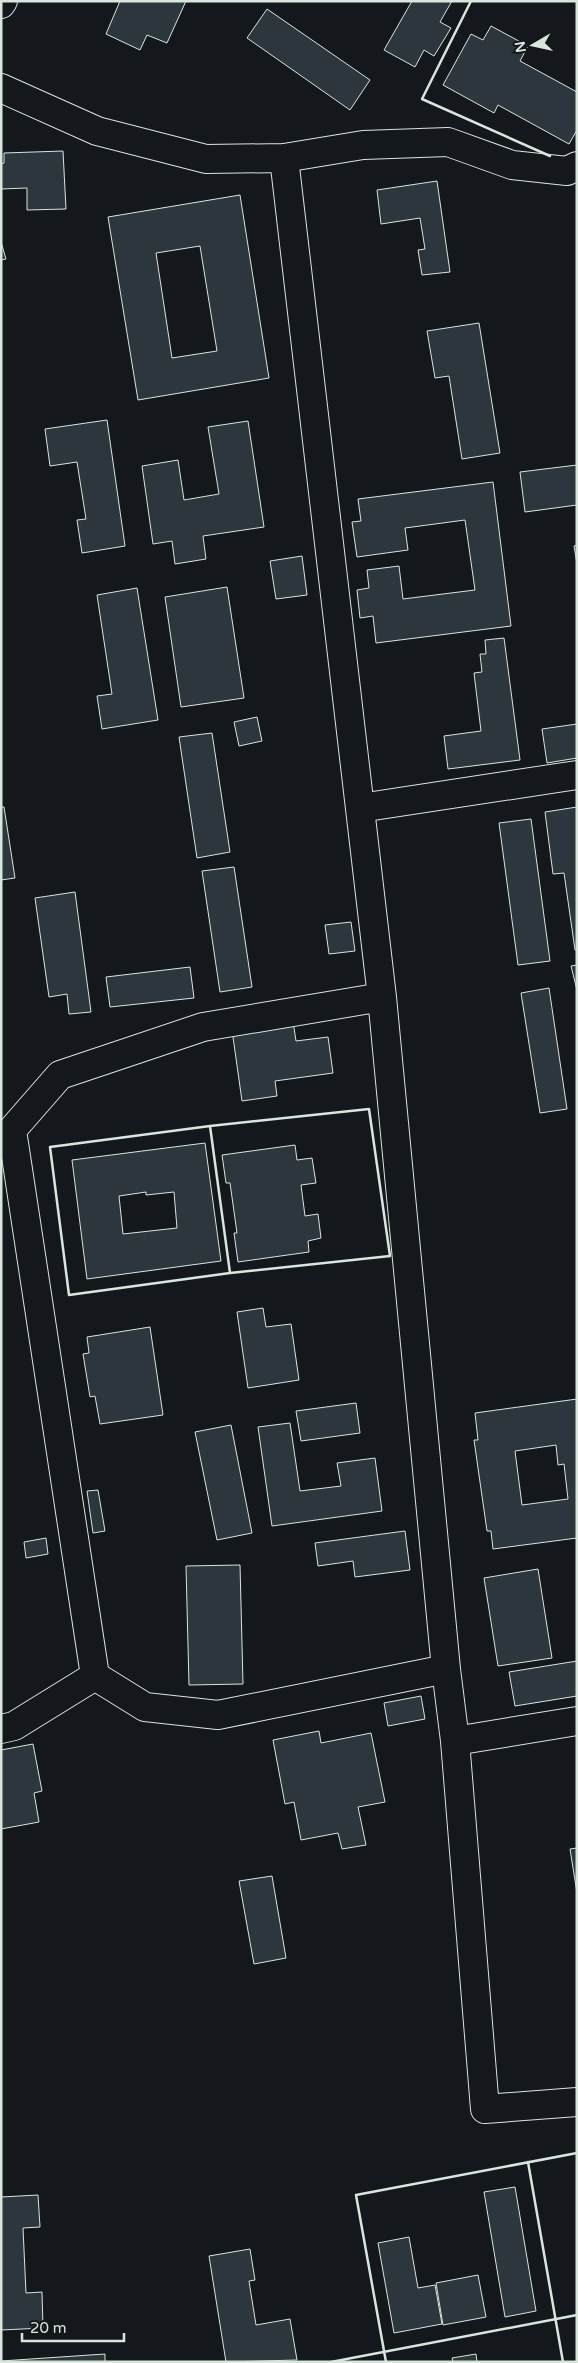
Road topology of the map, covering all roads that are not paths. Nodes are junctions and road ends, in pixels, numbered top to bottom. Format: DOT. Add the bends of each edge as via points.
graph roads {
  1 [pos="1,88"];
  2 [pos="284,158"];
  3 [pos="577,166"];
  4 [pos="577,775"];
  5 [pos="360,808"];
  6 [pos="382,997"];
  7 [pos="6,1137"];
  8 [pos="446,1669"];
  9 [pos="95,1676"];
  10 [pos="577,1722"];
  11 [pos="1,1729"];
  12 [pos="455,1741"];
  13 [pos="577,2102"];
  1 -- 2 [label="street" via="97,131 206,159"];
  2 -- 3 [label="street" via="363,145 448,142 512,165 567,171"];
  2 -- 5 [label="street"];
  4 -- 5 [label="street"];
  5 -- 6 [label="street"];
  6 -- 7 [label="street" via="203,1027 60,1075"];
  6 -- 8 [label="street"];
  7 -- 9 [label="street"];
  8 -- 9 [label="street" via="218,1715 145,1707"];
  8 -- 12 [label="street"];
  9 -- 11 [label="street" via="14,1726"];
  10 -- 12 [label="street"];
  12 -- 13 [label="street" via="485,2109"];
}
